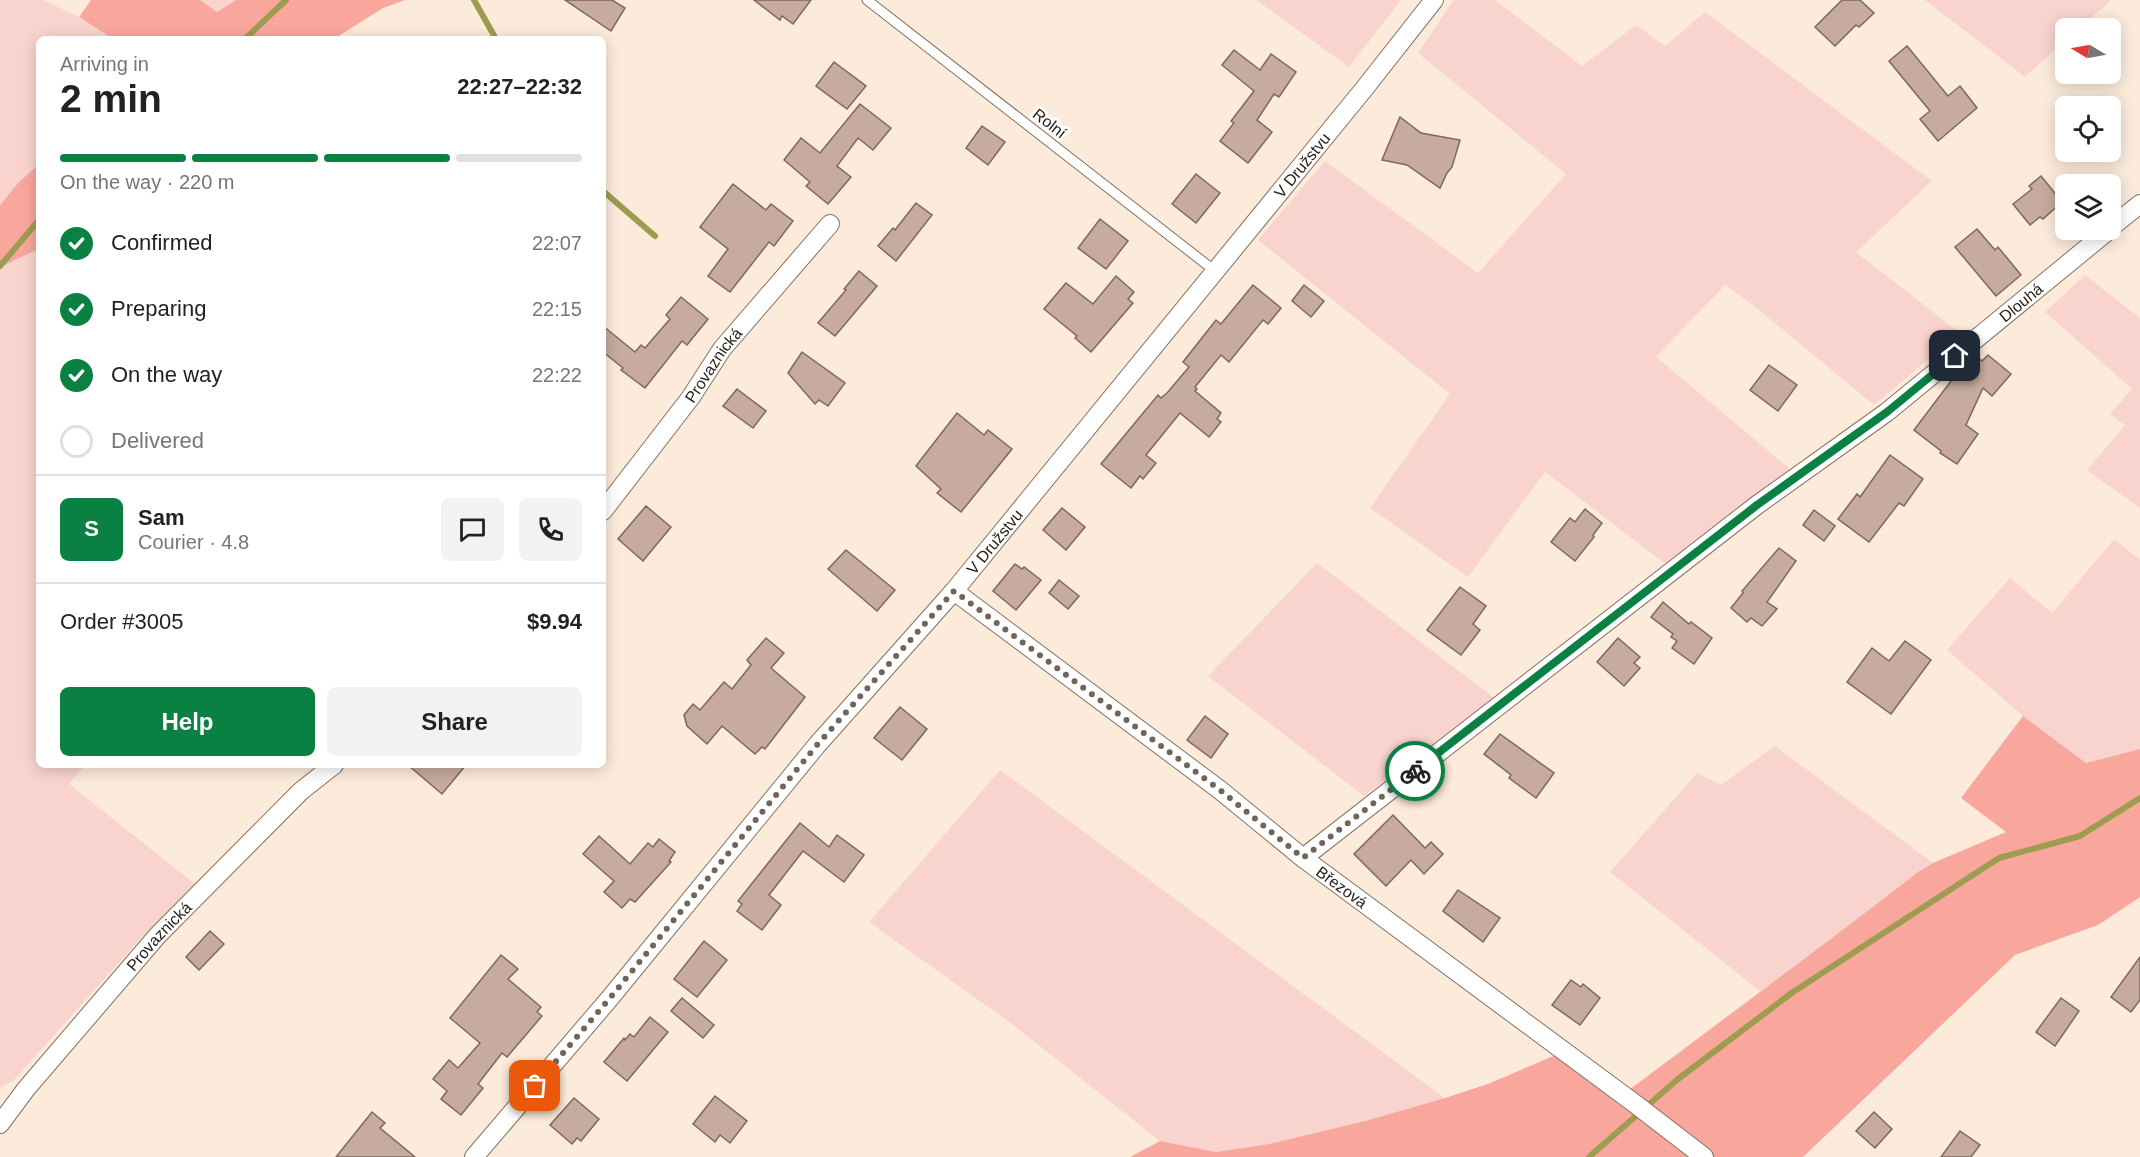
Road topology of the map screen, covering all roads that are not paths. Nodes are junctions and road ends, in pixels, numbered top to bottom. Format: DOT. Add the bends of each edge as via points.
graph roads {
  1 [pos="867,0"];
  2 [pos="1434,0"];
  3 [pos="2140,204"];
  4 [pos="2121,220"];
  5 [pos="830,224"];
  6 [pos="2097,240"];
  7 [pos="1215,271"];
  8 [pos="606,507"];
  9 [pos="954,591"];
  10 [pos="330,768"];
  11 [pos="1303,858"];
  12 [pos="0,1124"];
  13 [pos="474,1157"];
  14 [pos="1704,1157"];
  1 -- 7 [label="lane, Rolní"];
  2 -- 7 [label="street, V Družstvu"];
  3 -- 4 [label="street, Dlouhá"];
  5 -- 8 [label="street, Provaznická" via="722,349 691,397"];
  6 -- 11 [label="street, Dlouhá" via="1887,412 1757,505"];
  7 -- 9 [label="street, V Družstvu"];
  9 -- 11 [label="street, Březová" via="1220,790"];
  9 -- 13 [label="street, V Družstvu" via="817,745"];
  10 -- 12 [label="street, Provaznická" via="301,790 158,935"];
  11 -- 14 [label="street, Březová"];
}
